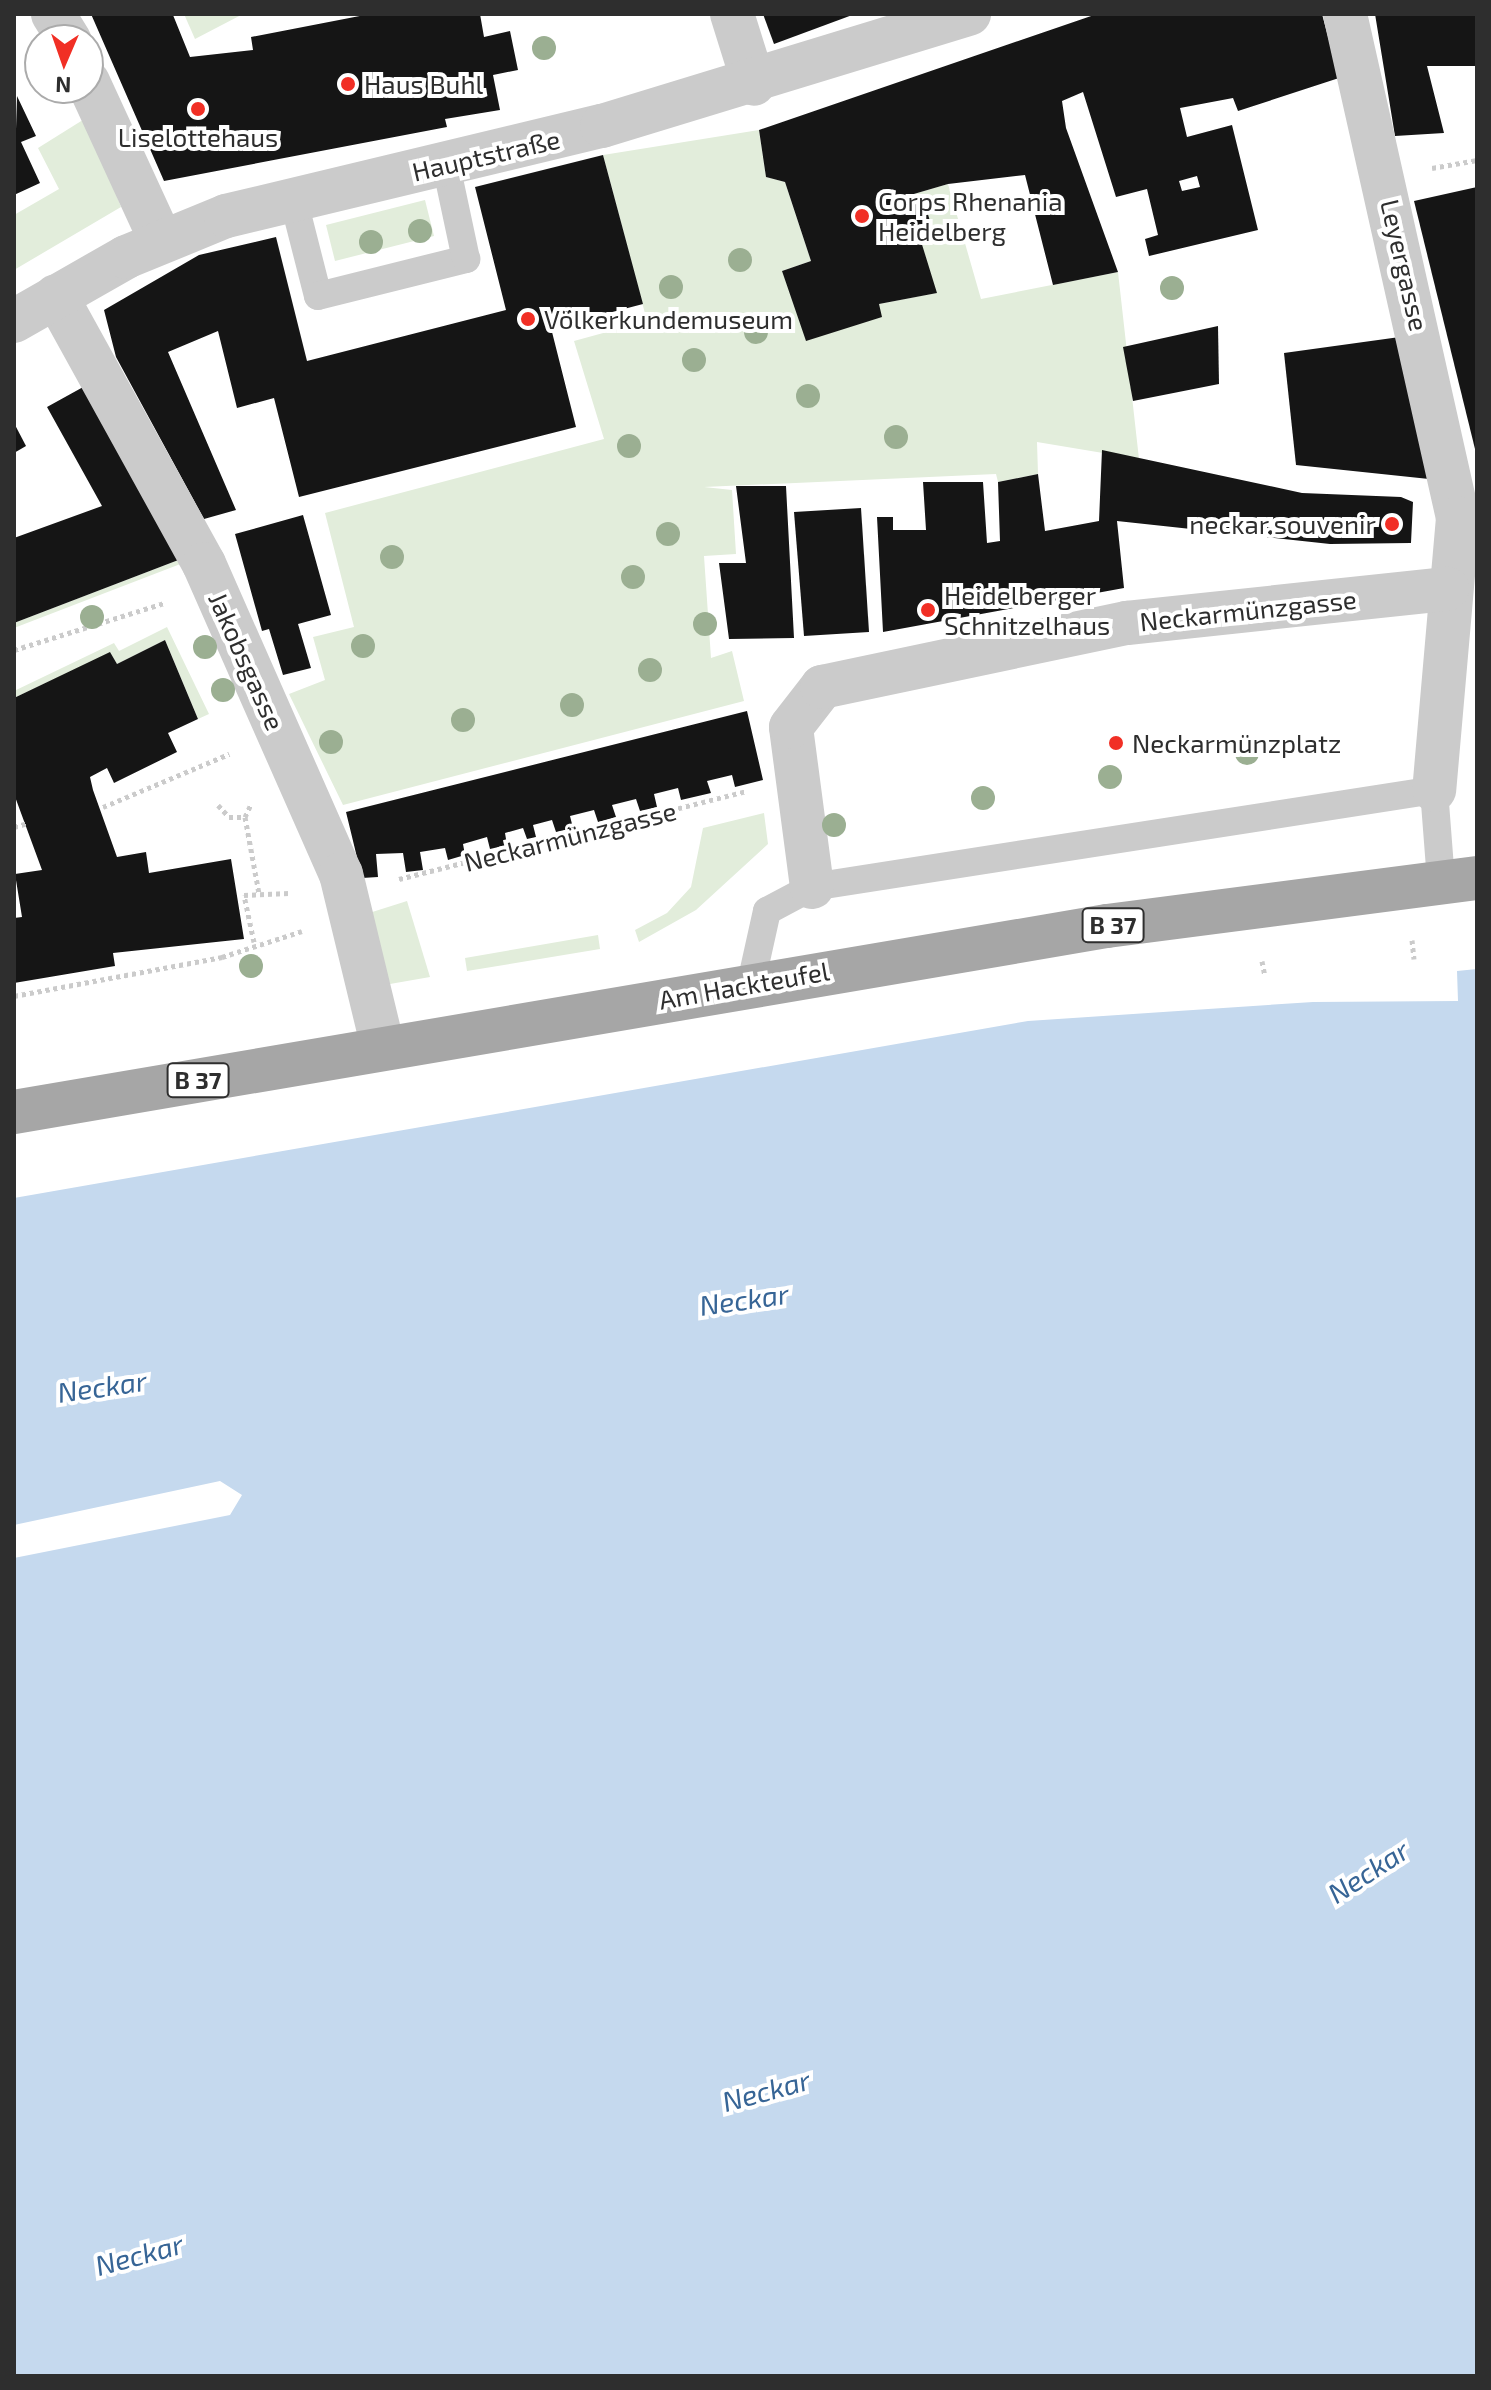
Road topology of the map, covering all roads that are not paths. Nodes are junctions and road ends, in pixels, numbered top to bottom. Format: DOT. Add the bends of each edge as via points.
graph roads {
  1 [pos="969,14"];
  2 [pos="1345,14"];
  3 [pos="735,24"];
  4 [pos="754,84"];
  5 [pos="98,104"];
  6 [pos="446,165"];
  7 [pos="293,198"];
  8 [pos="161,241"];
  9 [pos="56,296"];
  10 [pos="14,321"];
  11 [pos="1468,518"];
  12 [pos="1447,589"];
  13 [pos="1434,790"];
  14 [pos="1459,879"];
  15 [pos="812,887"];
  16 [pos="751,983"];
  17 [pos="383,1048"];
  18 [pos="14,1112"];
  1 -- 4 [label="street, Hauptstraße"];
  2 -- 11 [label="street, Leyergasse"];
  3 -- 4 [label="street"];
  4 -- 6 [label="street, Hauptstraße"];
  5 -- 8 [label="street"];
  6 -- 7 [label="street, Hauptstraße"];
  6 -- 7 [label="lane" via="466,259 318,296"];
  7 -- 8 [label="street, Hauptstraße"];
  8 -- 9 [label="street, Hauptstraße"];
  9 -- 10 [label="street, Hauptstraße"];
  9 -- 17 [label="street, Jakobsgasse" via="100,363 215,588 347,893"];
  11 -- 12 [label="street"];
  12 -- 13 [label="street"];
  12 -- 15 [label="street, Neckarmünzgasse" via="1127,623 822,687 791,727 793,779"];
  13 -- 14 [label="lane"];
  13 -- 15 [label="lane"];
  14 -- 16 [label="main road, Am Hackteufel / B 37"];
  15 -- 16 [label="lane" via="767,911"];
  16 -- 17 [label="main road, Am Hackteufel / B 37"];
  17 -- 18 [label="main road, Am Hackteufel / B 37"];
}
